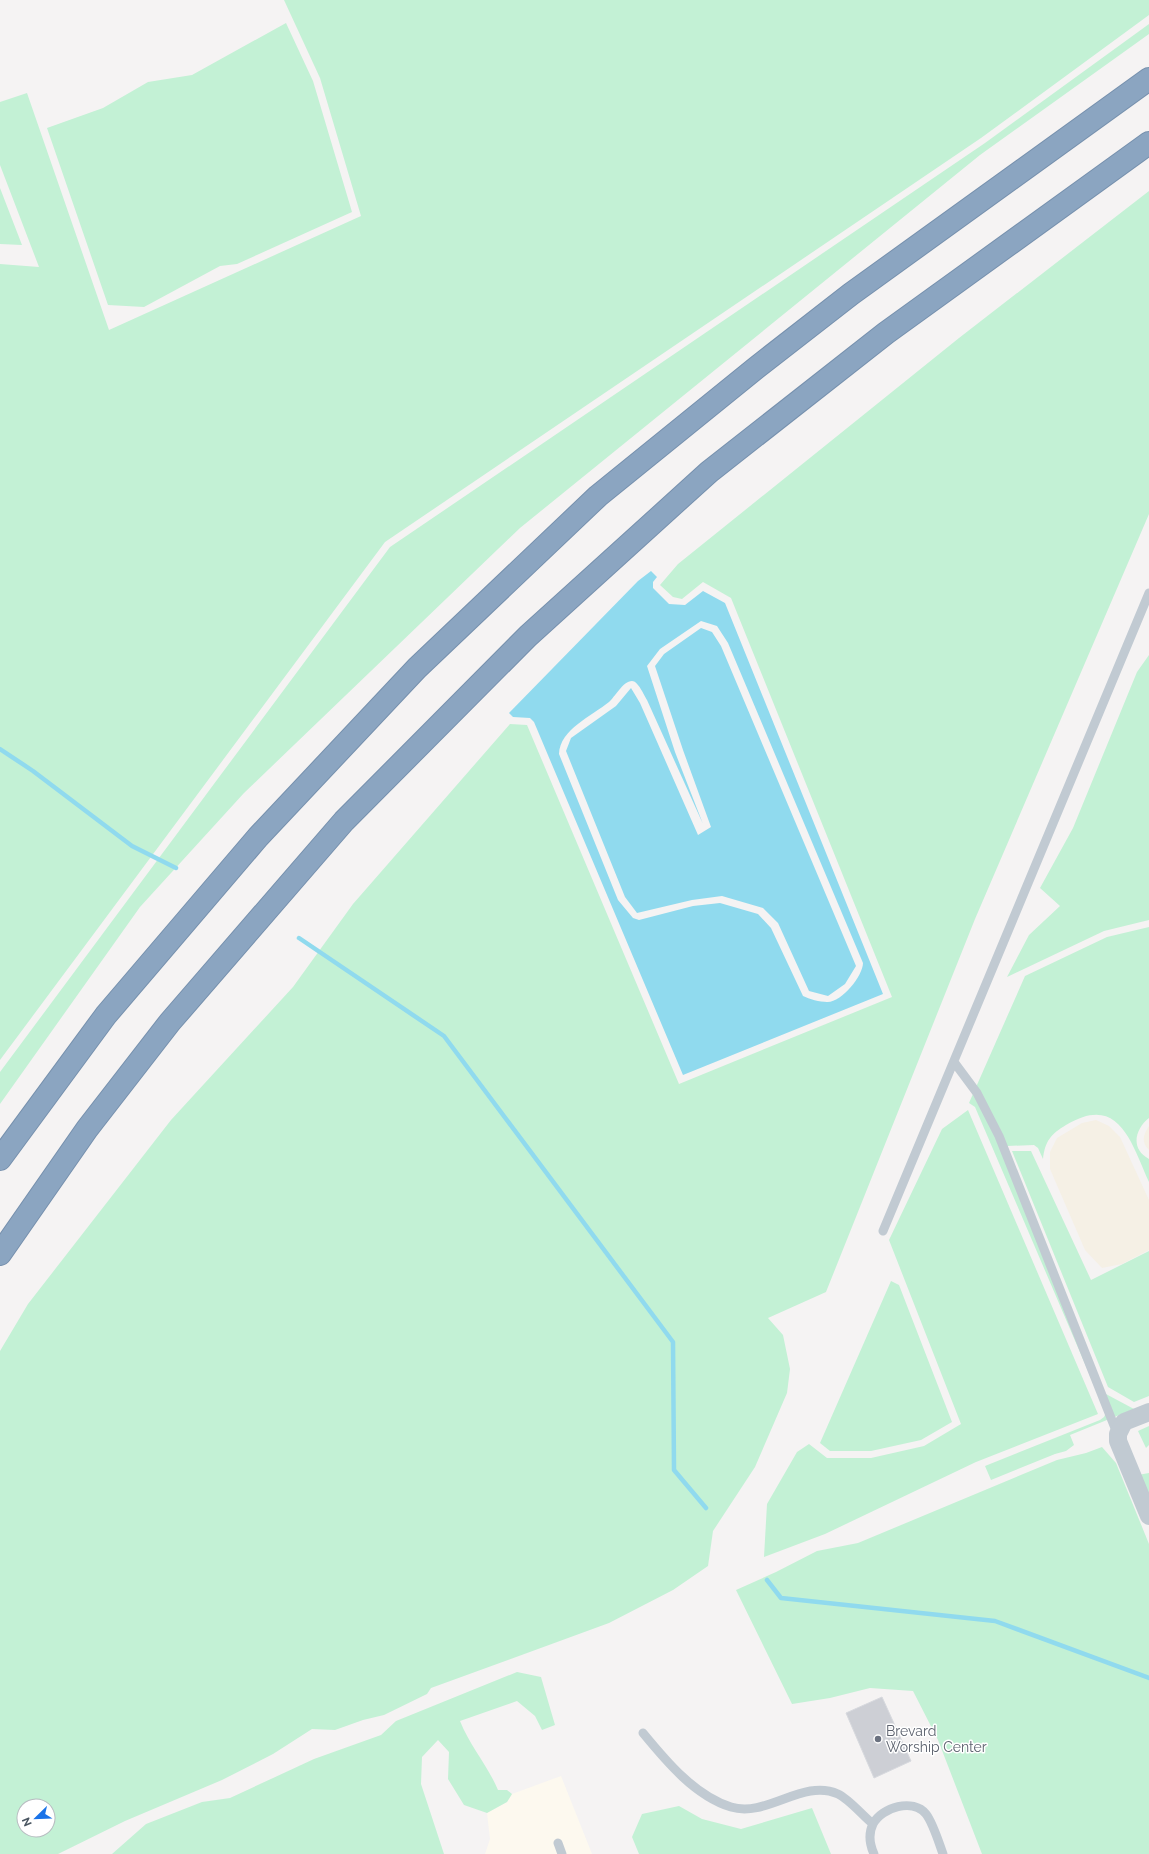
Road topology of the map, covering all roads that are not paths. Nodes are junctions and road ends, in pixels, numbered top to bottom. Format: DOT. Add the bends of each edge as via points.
graph roads {
  1 [pos="1149,79"];
  2 [pos="1149,143"];
  3 [pos="1149,593"];
  4 [pos="954,1062"];
  5 [pos="0,1159"];
  6 [pos="883,1231"];
  7 [pos="0,1254"];
  8 [pos="1149,1412"];
  9 [pos="1118,1434"];
  10 [pos="1149,1516"];
  11 [pos="643,1733"];
  12 [pos="873,1824"];
  13 [pos="558,1843"];
  14 [pos="562,1854"];
  15 [pos="874,1854"];
  16 [pos="943,1854"];
  1 -- 5 [label="highway" via="851,294 598,496 417,668 258,837 106,1015"];
  2 -- 7 [label="highway" via="886,333 715,468 528,636 344,821 170,1022 87,1129"];
  3 -- 4 [label="lane"];
  4 -- 6 [label="lane"];
  4 -- 9 [label="lane" via="976,1093 999,1136"];
  8 -- 9 [label="street" via="1124,1422"];
  9 -- 10 [label="street" via="1118,1441"];
  11 -- 12 [label="lane" via="672,1768 712,1799 732,1807 746,1809 819,1790 840,1795"];
  12 -- 15 [label="lane" via="869,1842"];
  12 -- 16 [label="lane" via="884,1813 900,1806 917,1806 926,1815"];
  13 -- 14 [label="lane"];
}
